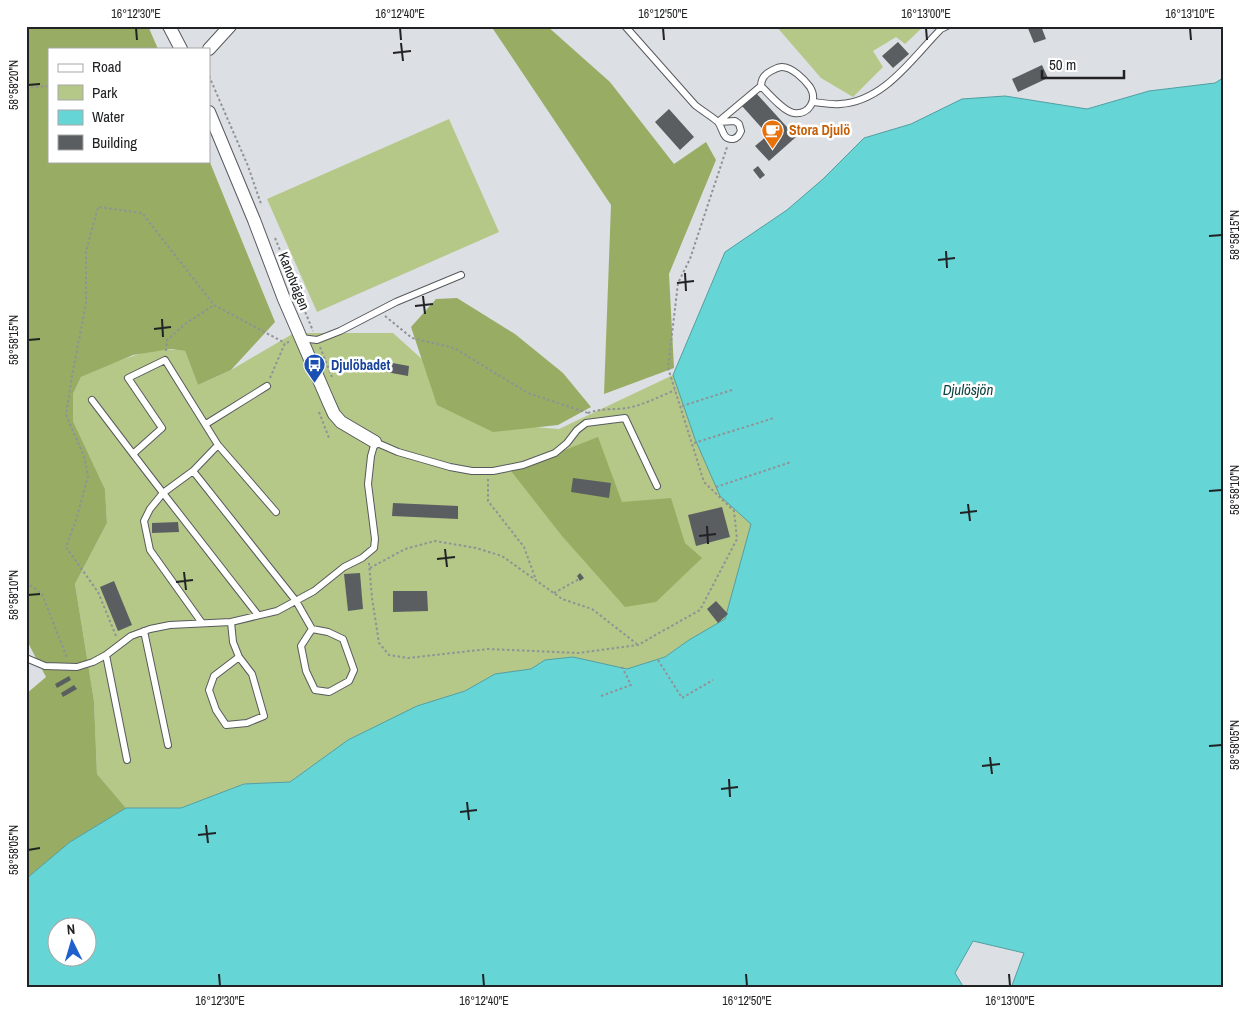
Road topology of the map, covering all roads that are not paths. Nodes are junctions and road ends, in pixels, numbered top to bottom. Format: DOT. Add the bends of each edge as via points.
graph roads {
  1 [pos="169,26"];
  2 [pos="230,26"];
  3 [pos="625,26"];
  4 [pos="947,26"];
  5 [pos="180,48"];
  6 [pos="209,48"];
  7 [pos="761,86"];
  8 [pos="813,102"];
  9 [pos="210,114"];
  10 [pos="718,122"];
  11 [pos="461,275"];
  12 [pos="301,338"];
  13 [pos="267,386"];
  14 [pos="92,400"];
  15 [pos="206,424"];
  16 [pos="375,442"];
  17 [pos="218,445"];
  18 [pos="133,454"];
  19 [pos="194,471"];
  20 [pos="657,486"];
  21 [pos="163,493"];
  22 [pos="276,512"];
  23 [pos="296,601"];
  24 [pos="258,615"];
  25 [pos="231,622"];
  26 [pos="202,623"];
  27 [pos="312,628"];
  28 [pos="144,631"];
  29 [pos="106,655"];
  30 [pos="240,657"];
  31 [pos="26,658"];
  32 [pos="168,745"];
  33 [pos="127,760"];
  1 -- 5 [label="street"];
  2 -- 6 [label="street"];
  3 -- 10 [label="lane" via="695,105"];
  4 -- 8 [label="lane" via="900,74 876,92 858,101 841,104"];
  7 -- 8 [label="lane" via="792,113 802,112"];
  7 -- 8 [label="lane" via="761,80 768,72 786,68 809,86"];
  7 -- 10 [label="lane"];
  9 -- 12 [label="street, Kanotvägen"];
  10 -- 10 [label="lane" via="724,136 729,139 740,134 739,124 735,121"];
  11 -- 12 [label="lane" via="396,302 340,331 317,340"];
  12 -- 16 [label="street, Kanotvägen" via="334,414 341,422"];
  13 -- 15 [label="lane"];
  14 -- 18 [label="lane"];
  15 -- 17 [label="lane"];
  15 -- 18 [label="lane" via="165,360 128,378 162,428"];
  16 -- 20 [label="lane" via="450,467 493,471 523,465 555,452 586,423 625,418"];
  16 -- 23 [label="lane" via="368,484 374,548"];
  17 -- 19 [label="lane"];
  17 -- 22 [label="lane"];
  18 -- 21 [label="lane"];
  19 -- 21 [label="lane"];
  19 -- 23 [label="lane"];
  21 -- 24 [label="lane"];
  21 -- 26 [label="lane" via="144,521 150,550"];
  23 -- 24 [label="lane"];
  23 -- 27 [label="lane"];
  24 -- 25 [label="lane"];
  25 -- 26 [label="lane"];
  25 -- 30 [label="lane" via="233,642"];
  26 -- 28 [label="lane"];
  27 -- 27 [label="lane" via="301,646 306,670 315,690 329,692 349,681 354,670 343,639"];
  28 -- 29 [label="lane" via="131,636"];
  28 -- 32 [label="lane"];
  29 -- 31 [label="lane" via="78,667 45,666"];
  29 -- 33 [label="lane"];
  30 -- 30 [label="lane" via="252,674 264,716 248,723 226,725 209,690 214,676"];
}
